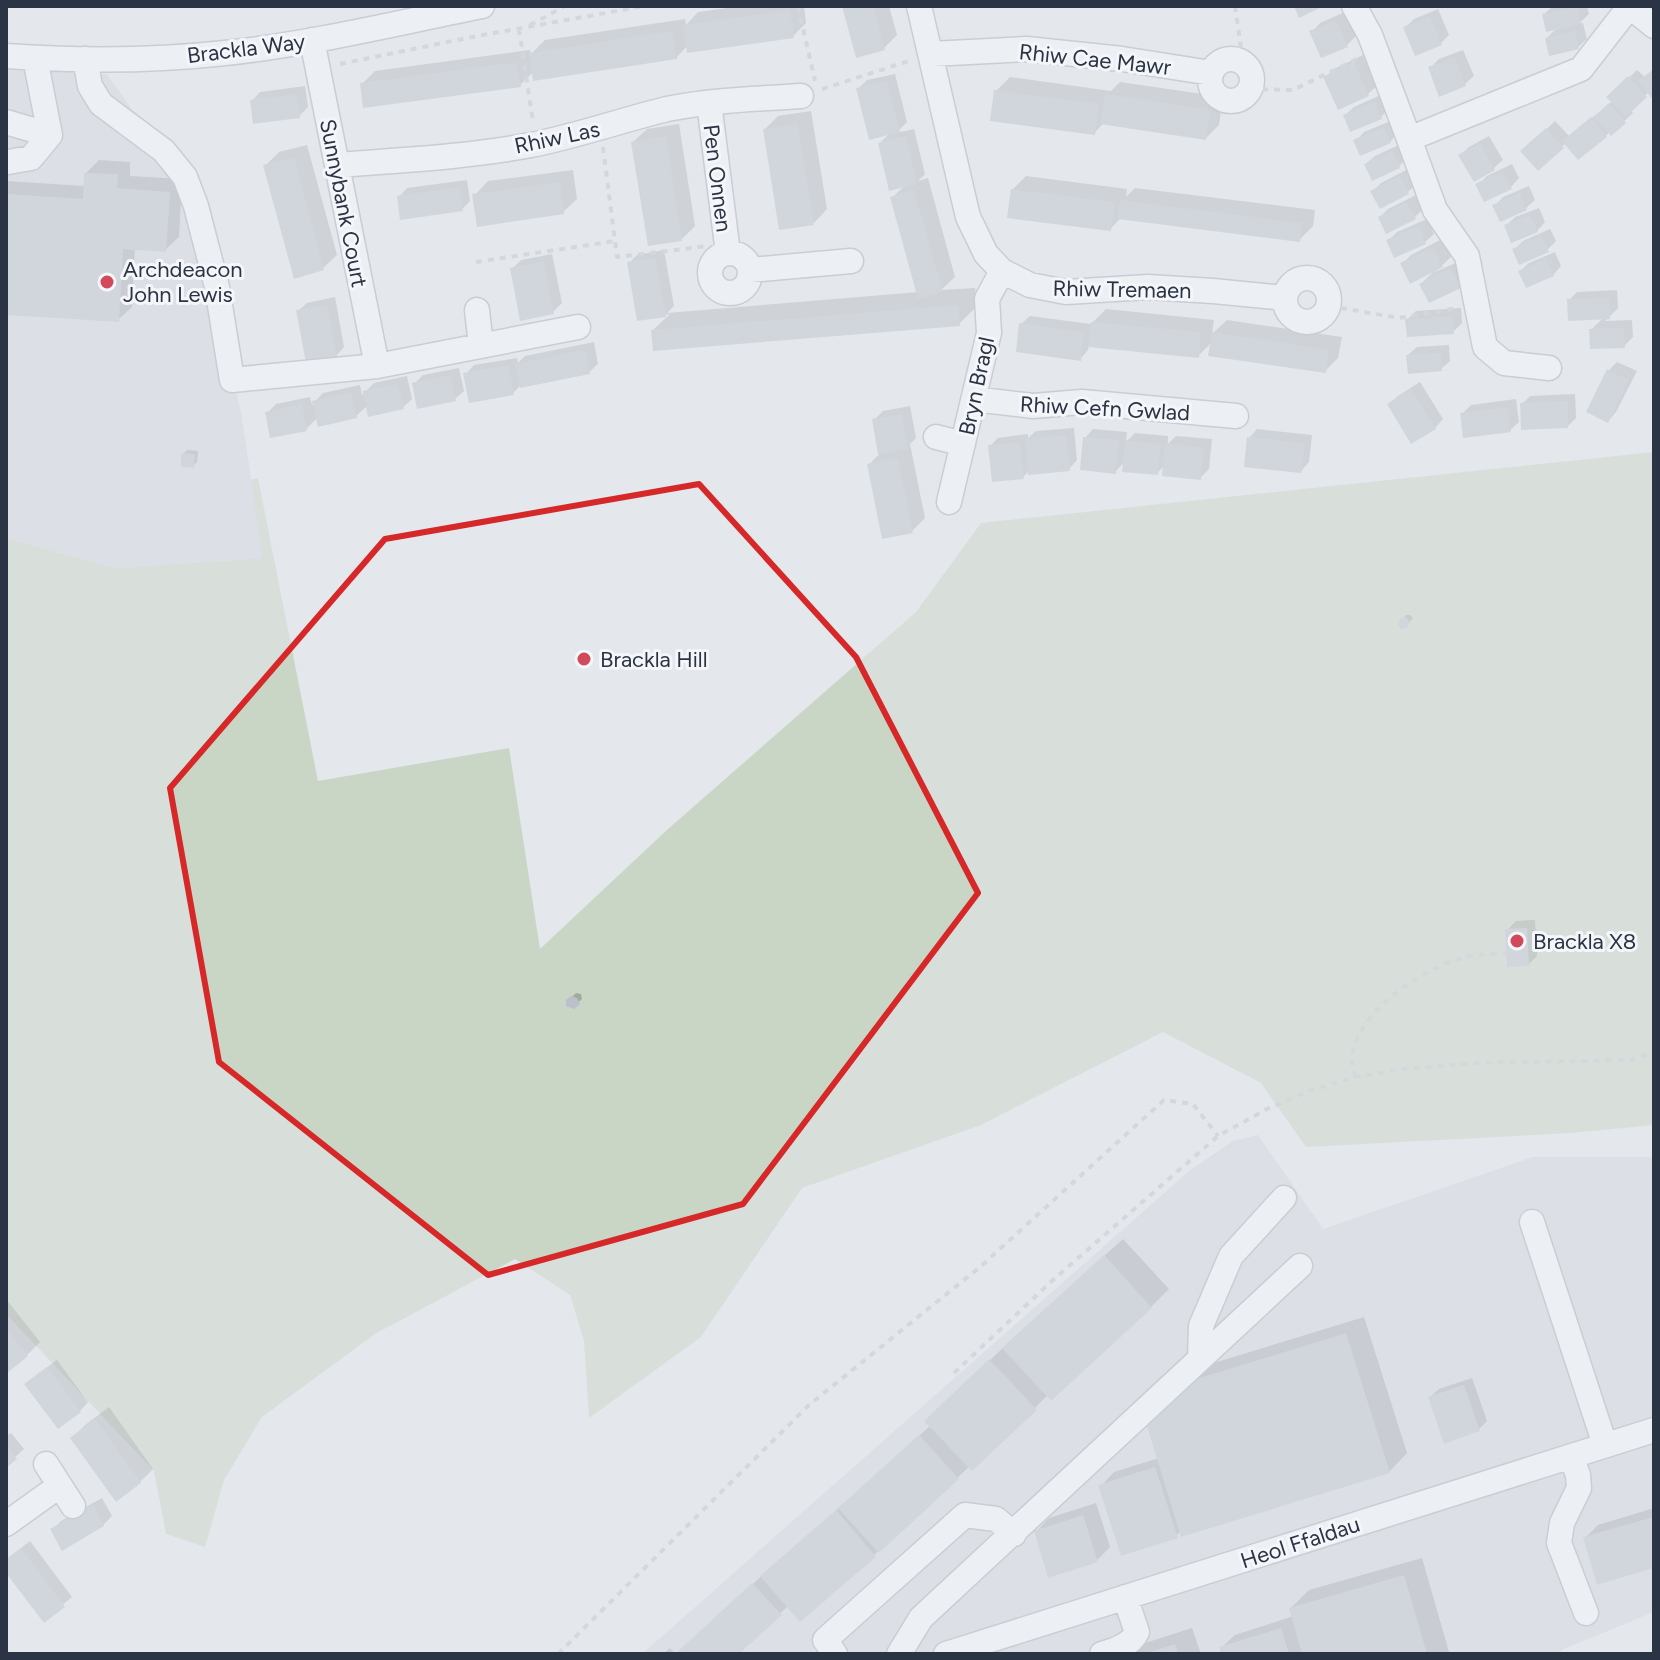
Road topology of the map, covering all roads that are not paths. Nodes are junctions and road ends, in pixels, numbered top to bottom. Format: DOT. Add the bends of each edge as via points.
graph roads {
  1 [pos="482,6"];
  2 [pos="919,6"];
  3 [pos="1354,6"];
  4 [pos="1630,6"];
  5 [pos="1654,26"];
  6 [pos="312,40"];
  7 [pos="931,54"];
  8 [pos="6,56"];
  9 [pos="35,58"];
  10 [pos="85,59"];
  11 [pos="1211,73"];
  12 [pos="801,96"];
  13 [pos="709,103"];
  14 [pos="6,122"];
  15 [pos="50,135"];
  16 [pos="1409,139"];
  17 [pos="8,162"];
  18 [pos="337,165"];
  19 [pos="727,248"];
  20 [pos="851,261"];
  21 [pos="750,270"];
  22 [pos="1002,271"];
  23 [pos="1329,306"];
  24 [pos="477,310"];
  25 [pos="578,327"];
  26 [pos="481,346"];
  27 [pos="377,366"];
  28 [pos="1549,368"];
  29 [pos="974,399"];
  30 [pos="1236,416"];
  31 [pos="936,437"];
  32 [pos="963,444"];
  33 [pos="949,502"];
  34 [pos="1284,1198"];
  35 [pos="1532,1222"];
  36 [pos="1300,1266"];
  37 [pos="1200,1358"];
  38 [pos="1654,1431"];
  39 [pos="1605,1445"];
  40 [pos="1571,1456"];
  41 [pos="46,1464"];
  42 [pos="6,1524"];
  43 [pos="1014,1534"];
  44 [pos="1125,1597"];
  45 [pos="1586,1613"];
  46 [pos="835,1654"];
  47 [pos="899,1654"];
  48 [pos="946,1654"];
  49 [pos="1102,1654"];
  1 -- 6 [label="street, Brackla Way"];
  2 -- 7 [label="street"];
  3 -- 16 [label="street"];
  4 -- 5 [label="street"];
  4 -- 16 [label="street" via="1581,69"];
  6 -- 10 [label="street, Brackla Way" via="225,53"];
  6 -- 18 [label="street, Sunnybank Court"];
  7 -- 11 [label="street, Rhiw Cae Mawr" via="1027,49"];
  7 -- 22 [label="street" via="968,217 986,254"];
  8 -- 9 [label="street, Brackla Way"];
  9 -- 10 [label="street, Brackla Way"];
  9 -- 15 [label="street"];
  10 -- 27 [label="street" via="90,86 101,104 164,151 185,177 217,287 232,380"];
  11 -- 11 [label="street, Rhiw Cae Mawr" via="1218,63 1237,59 1252,74 1250,89 1236,100 1221,98 1212,90"];
  12 -- 13 [label="street, Rhiw Las" via="776,109"];
  13 -- 18 [label="street, Rhiw Las" via="536,144"];
  13 -- 19 [label="street, Pen Onnen"];
  14 -- 15 [label="street"];
  15 -- 17 [label="street" via="31,158"];
  16 -- 28 [label="street" via="1435,210 1467,256 1485,347 1504,363"];
  18 -- 27 [label="street, Sunnybank Court"];
  19 -- 21 [label="street, Pen Onnen"];
  19 -- 21 [label="street, Pen Onnen" via="710,269 717,288 737,292 747,283"];
  20 -- 21 [label="street"];
  22 -- 23 [label="street, Rhiw Tremaen" via="1030,285 1066,292 1148,287 1285,298 1289,313 1306,322 1321,318"];
  22 -- 29 [label="street, Bryn Bragl" via="987,299 989,333"];
  24 -- 26 [label="street"];
  25 -- 26 [label="street"];
  26 -- 27 [label="street"];
  29 -- 30 [label="street, Rhiw Cefn Gwlad"];
  29 -- 32 [label="street, Bryn Bragl"];
  31 -- 32 [label="street"];
  32 -- 33 [label="street, Bryn Bragl"];
  34 -- 37 [label="street" via="1231,1256 1201,1326"];
  35 -- 39 [label="street"];
  36 -- 37 [label="street"];
  37 -- 43 [label="street"];
  38 -- 39 [label="street, Heol Ffaldau"];
  39 -- 40 [label="street, Heol Ffaldau"];
  40 -- 44 [label="street, Heol Ffaldau"];
  40 -- 45 [label="street" via="1579,1488 1562,1523 1559,1543"];
  41 -- 42 [label="street" via="66,1496"];
  43 -- 46 [label="street" via="996,1519 965,1515 825,1640"];
  43 -- 47 [label="street" via="921,1618"];
  44 -- 48 [label="street, Heol Ffaldau"];
  44 -- 49 [label="street" via="1137,1632 1134,1639"];
}
